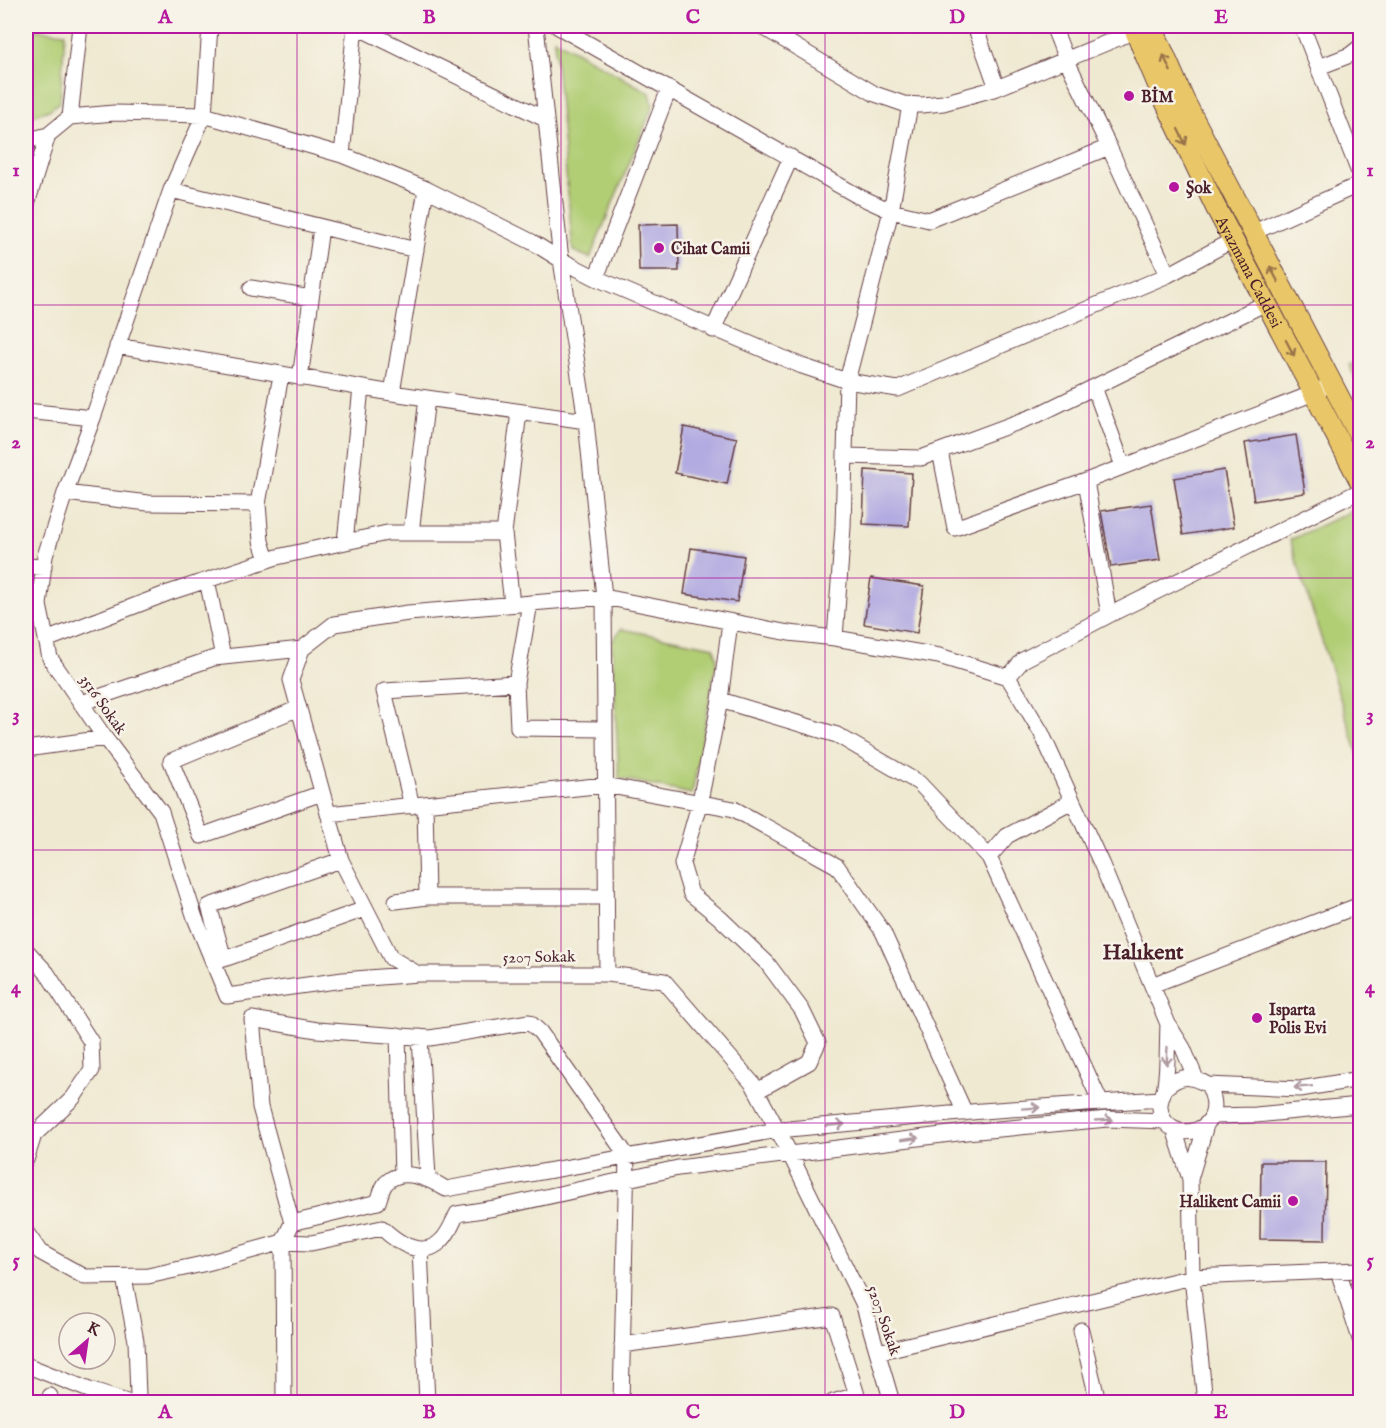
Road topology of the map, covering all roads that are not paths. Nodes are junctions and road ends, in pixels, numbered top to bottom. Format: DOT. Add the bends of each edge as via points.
graph roads {
  1 [pos="80,26"];
  2 [pos="210,26"];
  3 [pos="355,26"];
  4 [pos="536,26"];
  5 [pos="557,26"];
  6 [pos="760,26"];
  7 [pos="975,26"];
  8 [pos="1053,26"];
  9 [pos="1302,26"];
  10 [pos="1142,27"];
  11 [pos="1360,47"];
  12 [pos="1066,59"];
  13 [pos="1320,67"];
  14 [pos="669,88"];
  15 [pos="997,88"];
  16 [pos="910,105"];
  17 [pos="204,115"];
  18 [pos="70,117"];
  19 [pos="545,119"];
  20 [pos="48,135"];
  21 [pos="26,141"];
  22 [pos="1109,147"];
  23 [pos="342,155"];
  24 [pos="791,157"];
  25 [pos="1360,175"];
  26 [pos="1360,184"];
  27 [pos="426,189"];
  28 [pos="171,190"];
  29 [pos="26,207"];
  30 [pos="891,211"];
  31 [pos="321,228"];
  32 [pos="1252,234"];
  33 [pos="1233,240"];
  34 [pos="416,250"];
  35 [pos="561,260"];
  36 [pos="1168,275"];
  37 [pos="596,278"];
  38 [pos="250,288"];
  39 [pos="311,298"];
  40 [pos="1266,303"];
  41 [pos="713,330"];
  42 [pos="117,346"];
  43 [pos="281,375"];
  44 [pos="300,378"];
  45 [pos="847,381"];
  46 [pos="1331,382"];
  47 [pos="1094,387"];
  48 [pos="361,388"];
  49 [pos="392,393"];
  50 [pos="1314,393"];
  51 [pos="427,398"];
  52 [pos="26,411"];
  53 [pos="519,412"];
  54 [pos="93,418"];
  55 [pos="586,421"];
  56 [pos="1360,437"];
  57 [pos="940,451"];
  58 [pos="845,456"];
  59 [pos="1123,466"];
  60 [pos="1086,481"];
  61 [pos="1360,481"];
  62 [pos="1360,491"];
  63 [pos="65,493"];
  64 [pos="258,504"];
  65 [pos="411,533"];
  66 [pos="504,533"];
  67 [pos="345,542"];
  68 [pos="267,560"];
  69 [pos="26,566"];
  70 [pos="44,567"];
  71 [pos="207,580"];
  72 [pos="604,597"];
  73 [pos="530,603"];
  74 [pos="512,604"];
  75 [pos="1109,615"];
  76 [pos="730,622"];
  77 [pos="836,638"];
  78 [pos="46,640"];
  79 [pos="302,650"];
  80 [pos="223,657"];
  81 [pos="1008,677"];
  82 [pos="516,682"];
  83 [pos="720,700"];
  84 [pos="81,703"];
  85 [pos="298,708"];
  86 [pos="605,729"];
  87 [pos="105,738"];
  88 [pos="26,749"];
  89 [pos="605,785"];
  90 [pos="322,793"];
  91 [pos="700,801"];
  92 [pos="1072,801"];
  93 [pos="418,805"];
  94 [pos="328,814"];
  95 [pos="989,857"];
  96 [pos="341,860"];
  97 [pos="427,897"];
  98 [pos="606,897"];
  99 [pos="396,901"];
  100 [pos="1360,905"];
  101 [pos="365,909"];
  102 [pos="26,950"];
  103 [pos="418,974"];
  104 [pos="607,974"];
  105 [pos="1152,985"];
  106 [pos="249,994"];
  107 [pos="227,996"];
  108 [pos="252,1019"];
  109 [pos="1168,1024"];
  110 [pos="398,1035"];
  111 [pos="420,1037"];
  112 [pos="1360,1079"];
  113 [pos="1202,1082"];
  114 [pos="757,1091"];
  115 [pos="1163,1094"];
  116 [pos="1101,1103"];
  117 [pos="1360,1105"];
  118 [pos="965,1113"];
  119 [pos="1209,1121"];
  120 [pos="1169,1125"];
  121 [pos="778,1130"];
  122 [pos="790,1154"];
  123 [pos="627,1156"];
  124 [pos="26,1160"];
  125 [pos="402,1174"];
  126 [pos="428,1178"];
  127 [pos="627,1179"];
  128 [pos="1190,1179"];
  129 [pos="446,1189"];
  130 [pos="378,1202"];
  131 [pos="457,1214"];
  132 [pos="292,1223"];
  133 [pos="382,1228"];
  134 [pos="26,1232"];
  135 [pos="283,1242"];
  136 [pos="420,1249"];
  137 [pos="1360,1270"];
  138 [pos="1338,1271"];
  139 [pos="124,1277"];
  140 [pos="1192,1277"];
  141 [pos="1081,1330"];
  142 [pos="1360,1339"];
  143 [pos="622,1345"];
  144 [pos="878,1352"];
  145 [pos="26,1365"];
  146 [pos="127,1402"];
  147 [pos="137,1402"];
  148 [pos="284,1402"];
  149 [pos="427,1402"];
  150 [pos="621,1402"];
  151 [pos="833,1402"];
  152 [pos="892,1402"];
  153 [pos="1098,1402"];
  154 [pos="1205,1402"];
  1 -- 18 [label="street"];
  2 -- 17 [label="street, 3516 Sokak"];
  3 -- 19 [label="street"];
  3 -- 23 [label="street"];
  4 -- 19 [label="street"];
  5 -- 14 [label="street"];
  6 -- 16 [label="street" via="874,94"];
  7 -- 15 [label="street"];
  8 -- 12 [label="street"];
  9 -- 13 [label="street"];
  10 -- 12 [label="street"];
  32 -- 10 [label="main road, Ayazmana Caddesi, one-way"];
  10 -- 33 [label="main road, Ayazmana Caddesi, one-way" via="1162,97"];
  11 -- 13 [label="street"];
  12 -- 15 [label="street"];
  12 -- 22 [label="street"];
  13 -- 25 [label="street"];
  14 -- 24 [label="street"];
  14 -- 37 [label="street"];
  15 -- 16 [label="street" via="943,103"];
  16 -- 30 [label="street"];
  17 -- 18 [label="street" via="114,113"];
  17 -- 23 [label="street"];
  17 -- 28 [label="street, 3516 Sokak"];
  18 -- 20 [label="street"];
  19 -- 35 [label="street"];
  20 -- 21 [label="street"];
  20 -- 29 [label="street"];
  22 -- 30 [label="street" via="929,220"];
  22 -- 36 [label="street"];
  23 -- 27 [label="street"];
  24 -- 30 [label="street"];
  24 -- 41 [label="street"];
  26 -- 32 [label="street"];
  27 -- 34 [label="street"];
  27 -- 35 [label="street"];
  28 -- 31 [label="street"];
  28 -- 42 [label="street, 3516 Sokak"];
  30 -- 45 [label="street"];
  31 -- 34 [label="street"];
  31 -- 39 [label="street"];
  46 -- 32 [label="main road, Ayazmana Caddesi, one-way"];
  33 -- 36 [label="street"];
  33 -- 40 [label="main road, Ayazmana Caddesi"];
  34 -- 49 [label="street"];
  35 -- 37 [label="street"];
  35 -- 55 [label="street"];
  36 -- 45 [label="street" via="898,389"];
  37 -- 41 [label="street"];
  38 -- 39 [label="street"];
  39 -- 44 [label="street"];
  40 -- 47 [label="street"];
  40 -- 50 [label="main road, Ayazmana Caddesi, one-way"];
  41 -- 45 [label="street"];
  42 -- 43 [label="street"];
  42 -- 54 [label="street, 3516 Sokak"];
  43 -- 44 [label="street"];
  43 -- 64 [label="street"];
  44 -- 48 [label="street"];
  45 -- 58 [label="street"];
  46 -- 50 [label="street"];
  46 -- 56 [label="main road, Ayazmana Caddesi"];
  47 -- 57 [label="street" via="1037,415"];
  47 -- 59 [label="street"];
  48 -- 49 [label="street"];
  48 -- 67 [label="street"];
  49 -- 51 [label="street"];
  50 -- 59 [label="street"];
  50 -- 61 [label="main road, Ayazmana Caddesi"];
  51 -- 53 [label="street"];
  51 -- 65 [label="street"];
  52 -- 54 [label="street"];
  53 -- 55 [label="street"];
  53 -- 66 [label="street"];
  54 -- 63 [label="street, 3516 Sokak"];
  55 -- 72 [label="street"];
  57 -- 58 [label="street" via="921,458"];
  57 -- 60 [label="street" via="955,528"];
  58 -- 77 [label="street"];
  59 -- 60 [label="street"];
  60 -- 75 [label="street"];
  62 -- 75 [label="street"];
  63 -- 64 [label="street" via="148,503"];
  63 -- 70 [label="street, 3516 Sokak"];
  64 -- 68 [label="street"];
  65 -- 66 [label="street"];
  65 -- 67 [label="street" via="387,533"];
  66 -- 74 [label="street"];
  67 -- 68 [label="street"];
  68 -- 71 [label="street"];
  69 -- 70 [label="street"];
  70 -- 78 [label="street, 3516 Sokak" via="39,604"];
  71 -- 78 [label="street"];
  71 -- 80 [label="street"];
  72 -- 73 [label="street"];
  72 -- 76 [label="street"];
  72 -- 86 [label="street"];
  73 -- 74 [label="street"];
  73 -- 82 [label="street"];
  74 -- 79 [label="street" via="334,624"];
  75 -- 81 [label="street" via="1023,660"];
  76 -- 77 [label="street"];
  76 -- 83 [label="street"];
  77 -- 81 [label="street" via="939,656"];
  78 -- 84 [label="street, 3516 Sokak" via="50,658"];
  79 -- 80 [label="street"];
  79 -- 85 [label="street" via="291,680"];
  80 -- 84 [label="street"];
  81 -- 92 [label="street" via="1041,732"];
  82 -- 86 [label="street" via="518,728"];
  82 -- 93 [label="street" via="384,691"];
  83 -- 91 [label="street"];
  83 -- 95 [label="street" via="837,735 919,783"];
  84 -- 87 [label="street, 3516 Sokak"];
  85 -- 90 [label="street"];
  85 -- 90 [label="street" via="171,760 201,836"];
  86 -- 89 [label="street"];
  87 -- 88 [label="street"];
  87 -- 107 [label="street, 3516 Sokak" via="161,812 195,918"];
  89 -- 91 [label="street"];
  89 -- 93 [label="street"];
  89 -- 98 [label="street"];
  90 -- 94 [label="street"];
  91 -- 114 [label="street" via="682,864 691,894 767,963 801,1010 818,1042 809,1062"];
  91 -- 118 [label="street" via="734,809 837,866 883,932"];
  92 -- 95 [label="street" via="1007,836"];
  92 -- 105 [label="street"];
  93 -- 94 [label="street"];
  93 -- 97 [label="street"];
  94 -- 96 [label="street"];
  95 -- 116 [label="street"];
  96 -- 101 [label="street"];
  96 -- 101 [label="street" via="209,906 224,959"];
  97 -- 98 [label="street"];
  97 -- 99 [label="street"];
  98 -- 104 [label="street"];
  100 -- 105 [label="street"];
  101 -- 103 [label="street" via="391,958"];
  102 -- 124 [label="street" via="47,974 91,1042 92,1070 73,1098 34,1135"];
  103 -- 104 [label="street, 5207 Sokak"];
  103 -- 106 [label="street, 5207 Sokak"];
  104 -- 114 [label="street, 5207 Sokak" via="664,981"];
  105 -- 109 [label="street"];
  106 -- 107 [label="street, 5207 Sokak"];
  106 -- 108 [label="street"];
  108 -- 110 [label="street" via="317,1030"];
  108 -- 132 [label="street" via="260,1107"];
  109 -- 113 [label="street"];
  109 -- 115 [label="street, one-way"];
  110 -- 111 [label="street"];
  110 -- 125 [label="street"];
  111 -- 123 [label="street" via="529,1022"];
  111 -- 126 [label="street"];
  112 -- 113 [label="street, one-way" via="1300,1089"];
  113 -- 115 [label="street" via="1184,1077 1173,1081"];
  113 -- 119 [label="street" via="1213,1093 1215,1105"];
  114 -- 121 [label="street, 5207 Sokak"];
  115 -- 116 [label="street"];
  115 -- 120 [label="street" via="1160,1110"];
  118 -- 116 [label="street, one-way"];
  117 -- 119 [label="street"];
  121 -- 118 [label="street, one-way"];
  119 -- 120 [label="street" via="1196,1131 1185,1132"];
  119 -- 128 [label="street"];
  122 -- 120 [label="street, one-way" via="1108,1119"];
  120 -- 128 [label="street"];
  121 -- 122 [label="street, 5207 Sokak"];
  121 -- 123 [label="street"];
  122 -- 127 [label="street" via="678,1168"];
  122 -- 144 [label="street, 5207 Sokak" via="863,1303"];
  123 -- 127 [label="street"];
  123 -- 129 [label="street"];
  125 -- 126 [label="street"];
  125 -- 130 [label="street" via="386,1184"];
  126 -- 129 [label="street"];
  127 -- 131 [label="street"];
  127 -- 143 [label="street"];
  128 -- 140 [label="street"];
  129 -- 131 [label="street"];
  130 -- 132 [label="street"];
  130 -- 133 [label="street"];
  131 -- 136 [label="street" via="444,1238"];
  132 -- 135 [label="street"];
  133 -- 135 [label="street" via="311,1243"];
  133 -- 136 [label="street" via="399,1243"];
  134 -- 139 [label="street" via="40,1252 85,1277"];
  135 -- 139 [label="street" via="168,1272"];
  135 -- 148 [label="street"];
  136 -- 149 [label="street"];
  137 -- 138 [label="street"];
  138 -- 140 [label="street"];
  138 -- 142 [label="street"];
  139 -- 147 [label="street" via="136,1341"];
  140 -- 144 [label="street"];
  140 -- 154 [label="street"];
  141 -- 153 [label="street"];
  143 -- 150 [label="street"];
  143 -- 151 [label="street" via="832,1316 857,1395"];
  144 -- 152 [label="street, 5207 Sokak"];
  145 -- 146 [label="street"];
}
